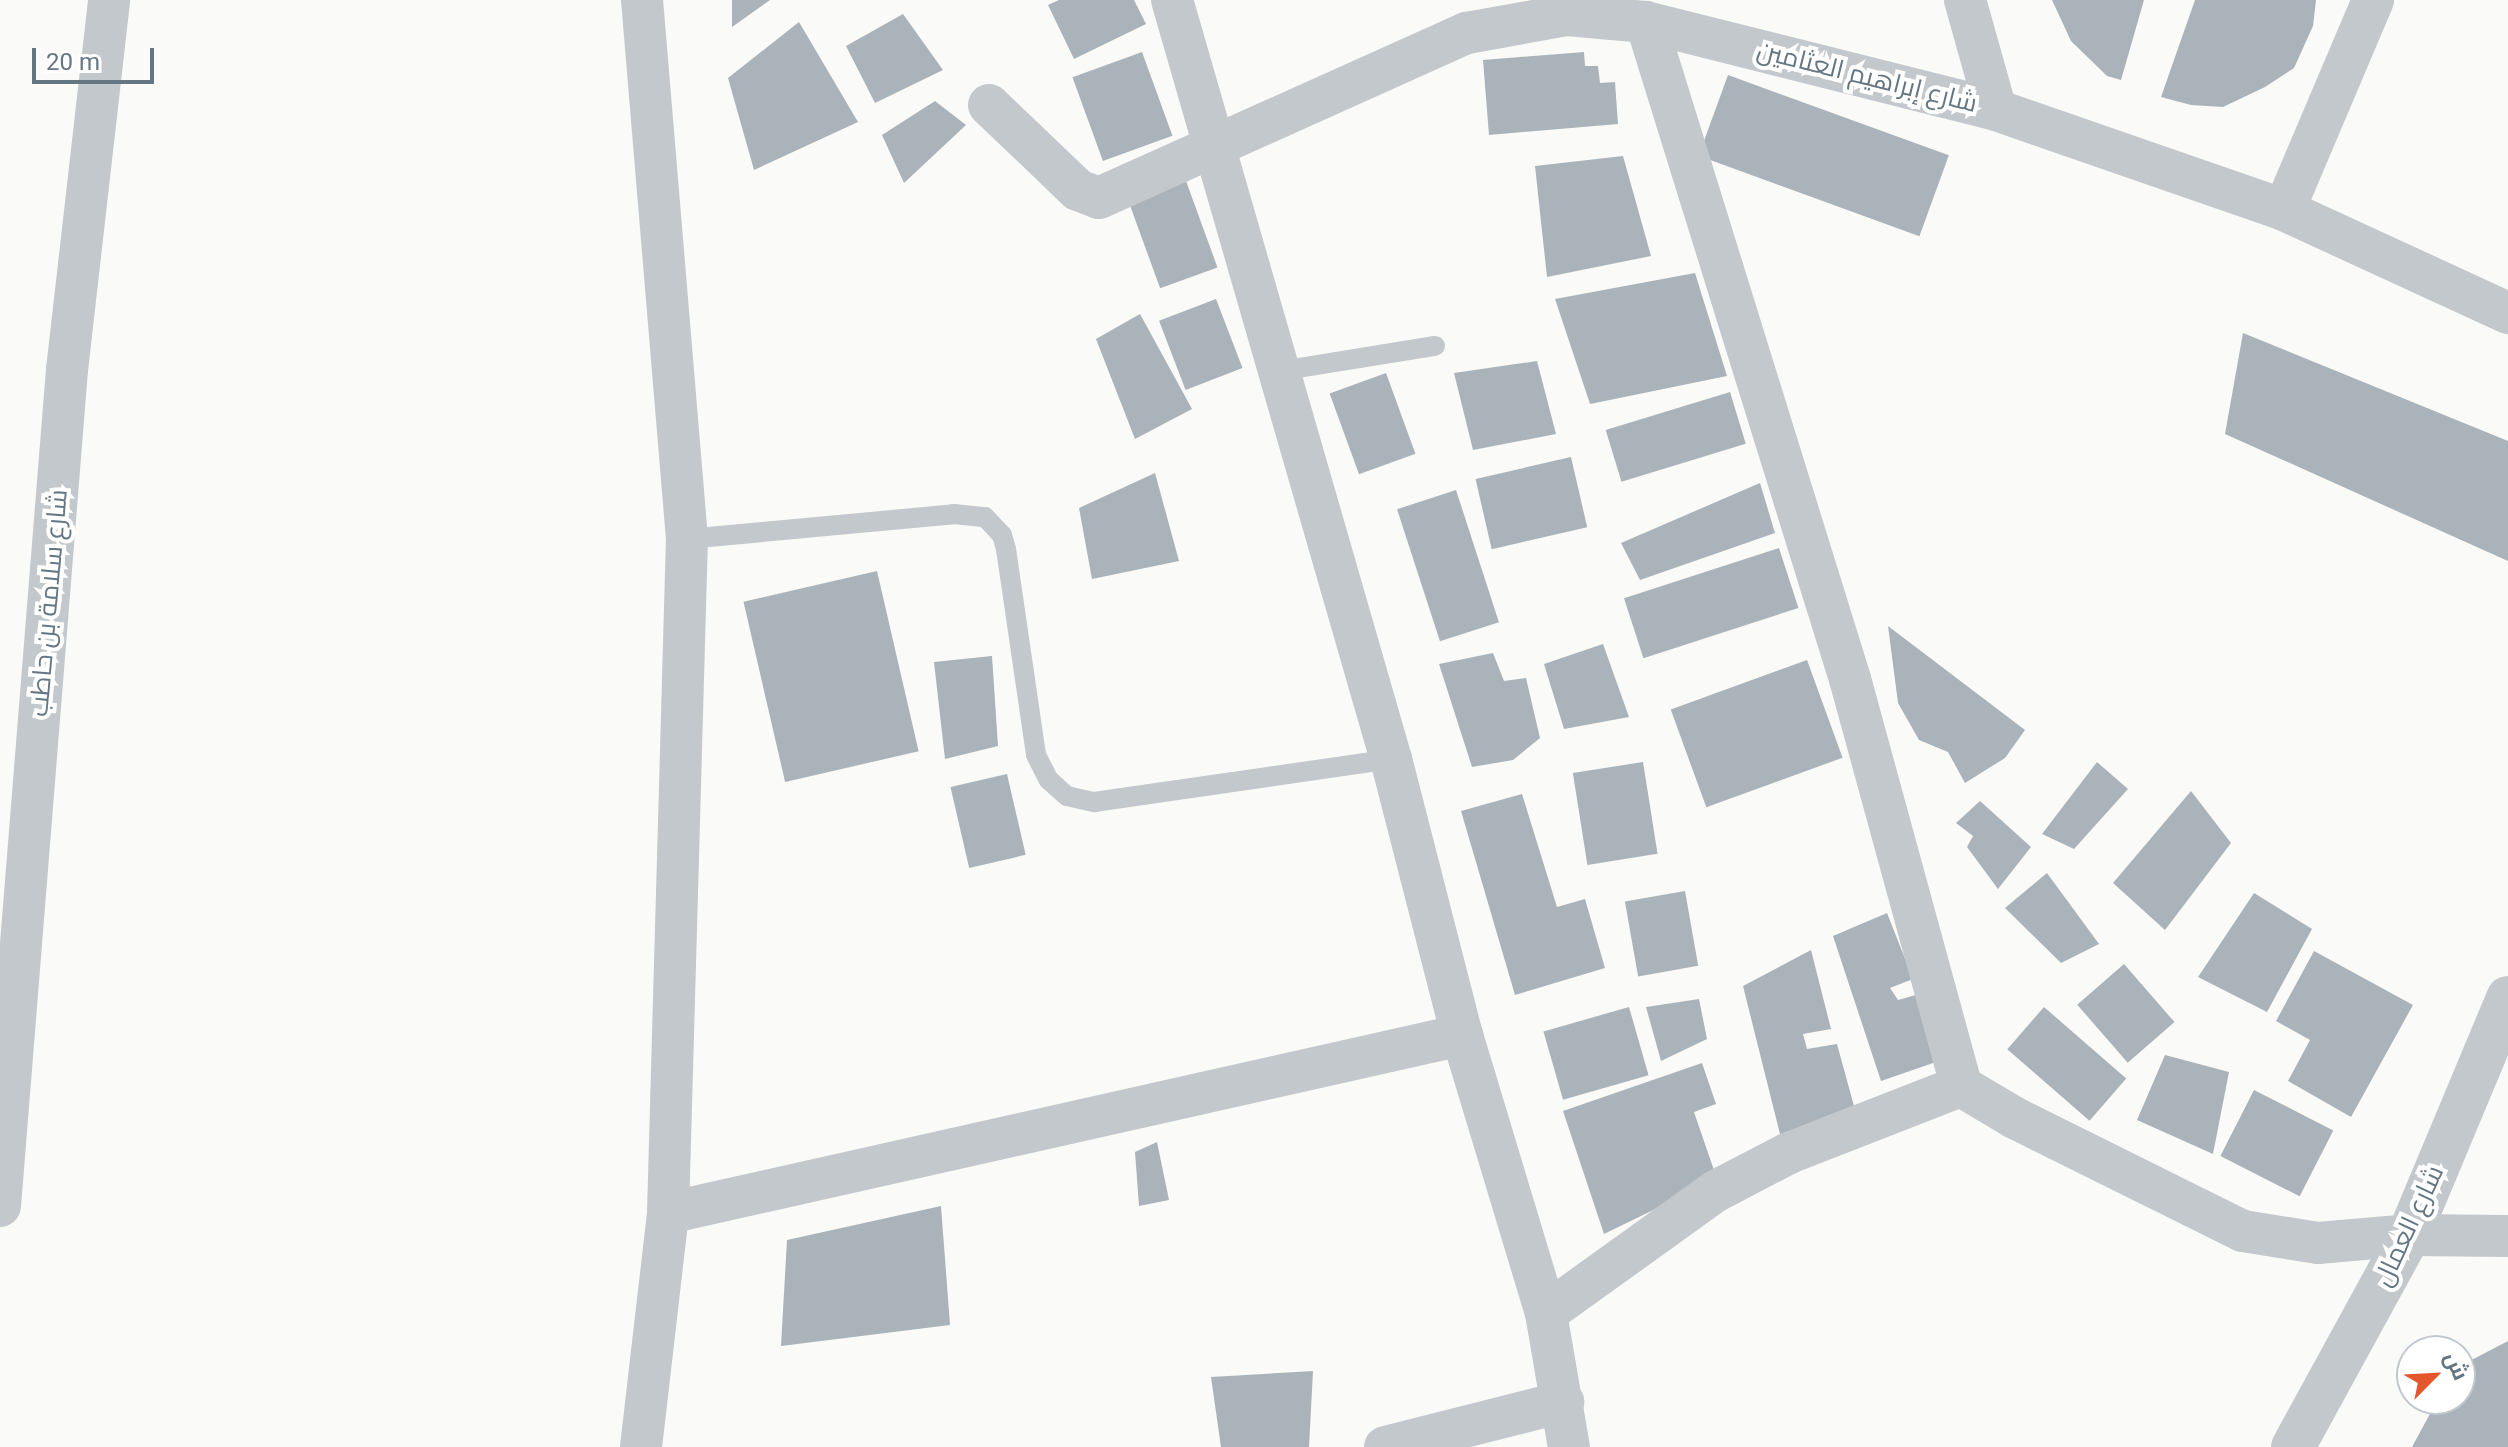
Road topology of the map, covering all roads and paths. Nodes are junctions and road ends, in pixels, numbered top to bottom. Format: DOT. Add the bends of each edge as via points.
graph roads {
  1 [pos="109,0"];
  2 [pos="642,0"];
  3 [pos="1172,0"];
  4 [pos="1965,0"];
  5 [pos="2373,0"];
  6 [pos="1646,22"];
  7 [pos="989,105"];
  8 [pos="1996,110"];
  9 [pos="1214,143"];
  10 [pos="2284,210"];
  11 [pos="2508,313"];
  12 [pos="1435,346"];
  13 [pos="1280,371"];
  14 [pos="687,539"];
  15 [pos="1391,759"];
  16 [pos="2508,998"];
  17 [pos="1462,1035"];
  18 [pos="1961,1086"];
  19 [pos="0,1206"];
  20 [pos="668,1213"];
  21 [pos="2409,1235"];
  22 [pos="2508,1236"];
  23 [pos="1546,1313"];
  24 [pos="1563,1402"];
  25 [pos="641,1447"];
  26 [pos="1385,1447"];
  27 [pos="1569,1447"];
  28 [pos="2293,1447"];
  1 -- 19 [label="street, شارع سلامة بن حاطب" via="67,370"];
  2 -- 14 [label="street"];
  3 -- 9 [label="street"];
  4 -- 8 [label="street"];
  5 -- 10 [label="street"];
  6 -- 8 [label="street, شارع إبراهيم العثامين"];
  6 -- 9 [label="street, شارع إبراهيم العثامين" via="1567,15 1467,33"];
  6 -- 18 [label="street" via="1850,679"];
  7 -- 9 [label="street, شارع إبراهيم العثامين" via="1089,198 1110,194"];
  8 -- 10 [label="street, شارع إبراهيم العثامين"];
  9 -- 13 [label="street"];
  10 -- 11 [label="street, شارع إبراهيم العثامين"];
  12 -- 13 [label="lane"];
  13 -- 15 [label="street"];
  14 -- 15 [label="lane" via="964,514 985,517 1002,535 1006,549 1036,755 1049,780 1067,796 1094,802"];
  14 -- 20 [label="street"];
  15 -- 17 [label="street"];
  16 -- 21 [label="street, شارع العمال"];
  17 -- 20 [label="street"];
  17 -- 23 [label="street"];
  18 -- 21 [label="street" via="2243,1231 2318,1243"];
  18 -- 23 [label="street" via="1789,1153 1716,1191"];
  20 -- 25 [label="street"];
  21 -- 22 [label="street"];
  21 -- 28 [label="street, شارع العمال"];
  23 -- 24 [label="street"];
  24 -- 26 [label="street"];
  24 -- 27 [label="street"];
}
